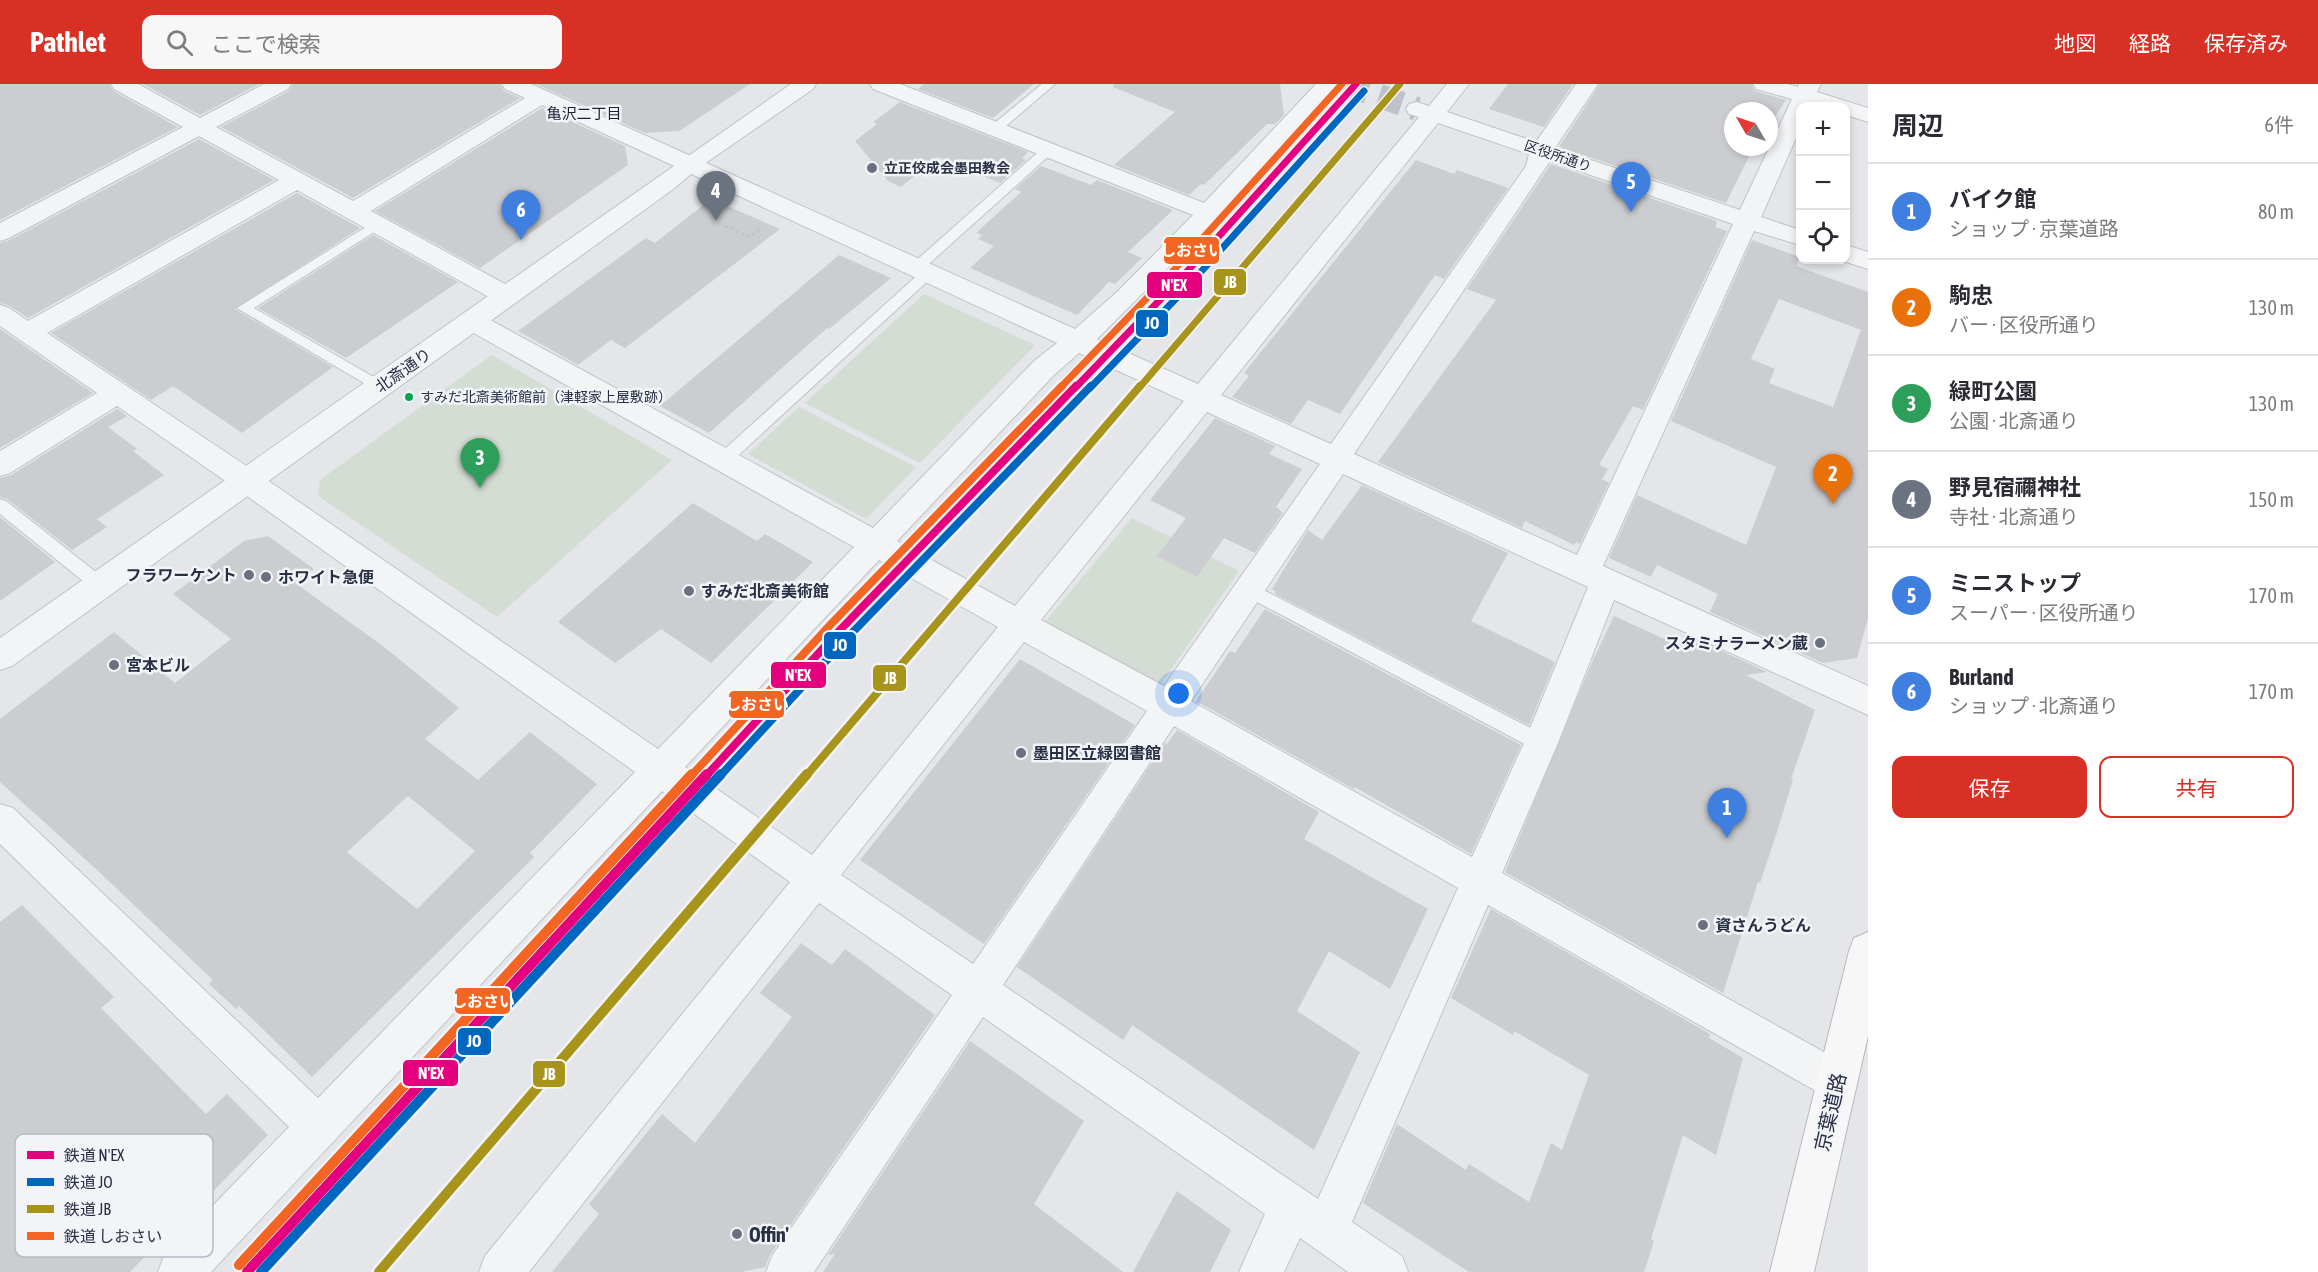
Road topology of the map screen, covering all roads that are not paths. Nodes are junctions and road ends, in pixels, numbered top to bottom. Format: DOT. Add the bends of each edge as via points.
graph roads {
  1 [pos="122,84"];
  2 [pos="280,84"];
  3 [pos="515,84"];
  4 [pos="806,84"];
  5 [pos="881,84"];
  6 [pos="1048,84"];
  7 [pos="1328,84"];
  8 [pos="1458,84"];
  9 [pos="1587,84"];
  10 [pos="1764,84"];
  11 [pos="1807,90"];
  12 [pos="541,97"];
  13 [pos="1832,102"];
  14 [pos="1850,110"];
  15 [pos="1425,111"];
  16 [pos="1868,115"];
  17 [pos="200,127"];
  18 [pos="994,129"];
  19 [pos="1048,150"];
  20 [pos="1542,150"];
  21 [pos="688,164"];
  22 [pos="297,180"];
  23 [pos="354,211"];
  24 [pos="1208,213"];
  25 [pos="1747,219"];
  26 [pos="377,224"];
  27 [pos="0,233"];
  28 [pos="1796,237"];
  29 [pos="1850,256"];
  30 [pos="1868,261"];
  31 [pos="921,272"];
  32 [pos="507,296"];
  33 [pos="472,321"];
  34 [pos="9,322"];
  35 [pos="1075,342"];
  36 [pos="379,387"];
  37 [pos="116,394"];
  38 [pos="1203,398"];
  39 [pos="1336,459"];
  40 [pos="723,460"];
  41 [pos="0,465"];
  42 [pos="247,481"];
  43 [pos="0,505"];
  44 [pos="877,545"];
  45 [pos="1596,576"];
  46 [pos="100,585"];
  47 [pos="1248,589"];
  48 [pos="1019,624"];
  49 [pos="0,656"];
  50 [pos="1868,701"];
  51 [pos="1169,706"];
  52 [pos="1541,743"];
  53 [pos="661,771"];
  54 [pos="0,820"];
  55 [pos="816,879"];
  56 [pos="1480,880"];
  57 [pos="1868,951"];
  58 [pos="978,990"];
  59 [pos="1838,1081"];
  60 [pos="318,1126"];
  61 [pos="1309,1218"];
  62 [pos="213,1237"];
  63 [pos="194,1257"];
  64 [pos="180,1272"];
  65 [pos="501,1272"];
  66 [pos="788,1272"];
  67 [pos="1261,1272"];
  68 [pos="1386,1272"];
  69 [pos="1792,1272"];
  1 -- 17 [label="street"];
  2 -- 17 [label="street"];
  3 -- 12 [label="street"];
  4 -- 21 [label="street, 北斎通り"];
  5 -- 18 [label="street"];
  6 -- 18 [label="lane"];
  7 -- 24 [label="street"];
  8 -- 15 [label="street"];
  9 -- 20 [label="street"];
  10 -- 11 [label="street"];
  11 -- 13 [label="street"];
  11 -- 25 [label="street"];
  12 -- 21 [label="street"];
  12 -- 23 [label="street"];
  14 -- 16 [label="street"];
  15 -- 20 [label="street, 区役所通り"];
  15 -- 38 [label="street"];
  17 -- 22 [label="street"];
  17 -- 27 [label="street"];
  18 -- 19 [label="street"];
  19 -- 24 [label="street"];
  19 -- 31 [label="lane"];
  20 -- 25 [label="street, 区役所通り"];
  20 -- 39 [label="street" via="1537,166"];
  21 -- 31 [label="street"];
  21 -- 32 [label="street, 北斎通り"];
  22 -- 23 [label="street"];
  22 -- 34 [label="street"];
  23 -- 26 [label="street"];
  24 -- 35 [label="street" via="1096,327"];
  25 -- 28 [label="street, 区役所通り"];
  25 -- 45 [label="street"];
  26 -- 32 [label="street"];
  26 -- 36 [label="lane" via="244,308"];
  29 -- 30 [label="street"];
  31 -- 35 [label="street"];
  31 -- 40 [label="lane"];
  32 -- 33 [label="street, 北斎通り"];
  33 -- 36 [label="street, 北斎通り"];
  33 -- 40 [label="street"];
  34 -- 37 [label="street"];
  35 -- 38 [label="street"];
  35 -- 44 [label="street" via="1044,368"];
  36 -- 42 [label="street, 北斎通り"];
  37 -- 41 [label="street"];
  37 -- 42 [label="street"];
  38 -- 39 [label="street"];
  38 -- 48 [label="street"];
  39 -- 45 [label="street"];
  39 -- 47 [label="street"];
  40 -- 44 [label="street"];
  42 -- 46 [label="street, 北斎通り"];
  42 -- 53 [label="street"];
  43 -- 46 [label="lane"];
  44 -- 48 [label="street"];
  44 -- 53 [label="street"];
  45 -- 50 [label="street"];
  45 -- 52 [label="street"];
  46 -- 49 [label="street, 北斎通り"];
  47 -- 51 [label="street"];
  47 -- 52 [label="lane"];
  48 -- 51 [label="street"];
  48 -- 55 [label="street"];
  51 -- 56 [label="street"];
  51 -- 58 [label="street"];
  52 -- 56 [label="street"];
  53 -- 55 [label="street"];
  53 -- 60 [label="street"];
  54 -- 60 [label="street"];
  55 -- 58 [label="street"];
  55 -- 65 [label="street"];
  56 -- 59 [label="street"];
  56 -- 61 [label="street"];
  57 -- 59 [label="highway, 京葉道路"];
  58 -- 61 [label="street"];
  58 -- 66 [label="street"];
  59 -- 69 [label="highway, 京葉道路"];
  60 -- 62 [label="street"];
  61 -- 67 [label="street"];
  61 -- 68 [label="street"];
  63 -- 64 [label="street"];
}
